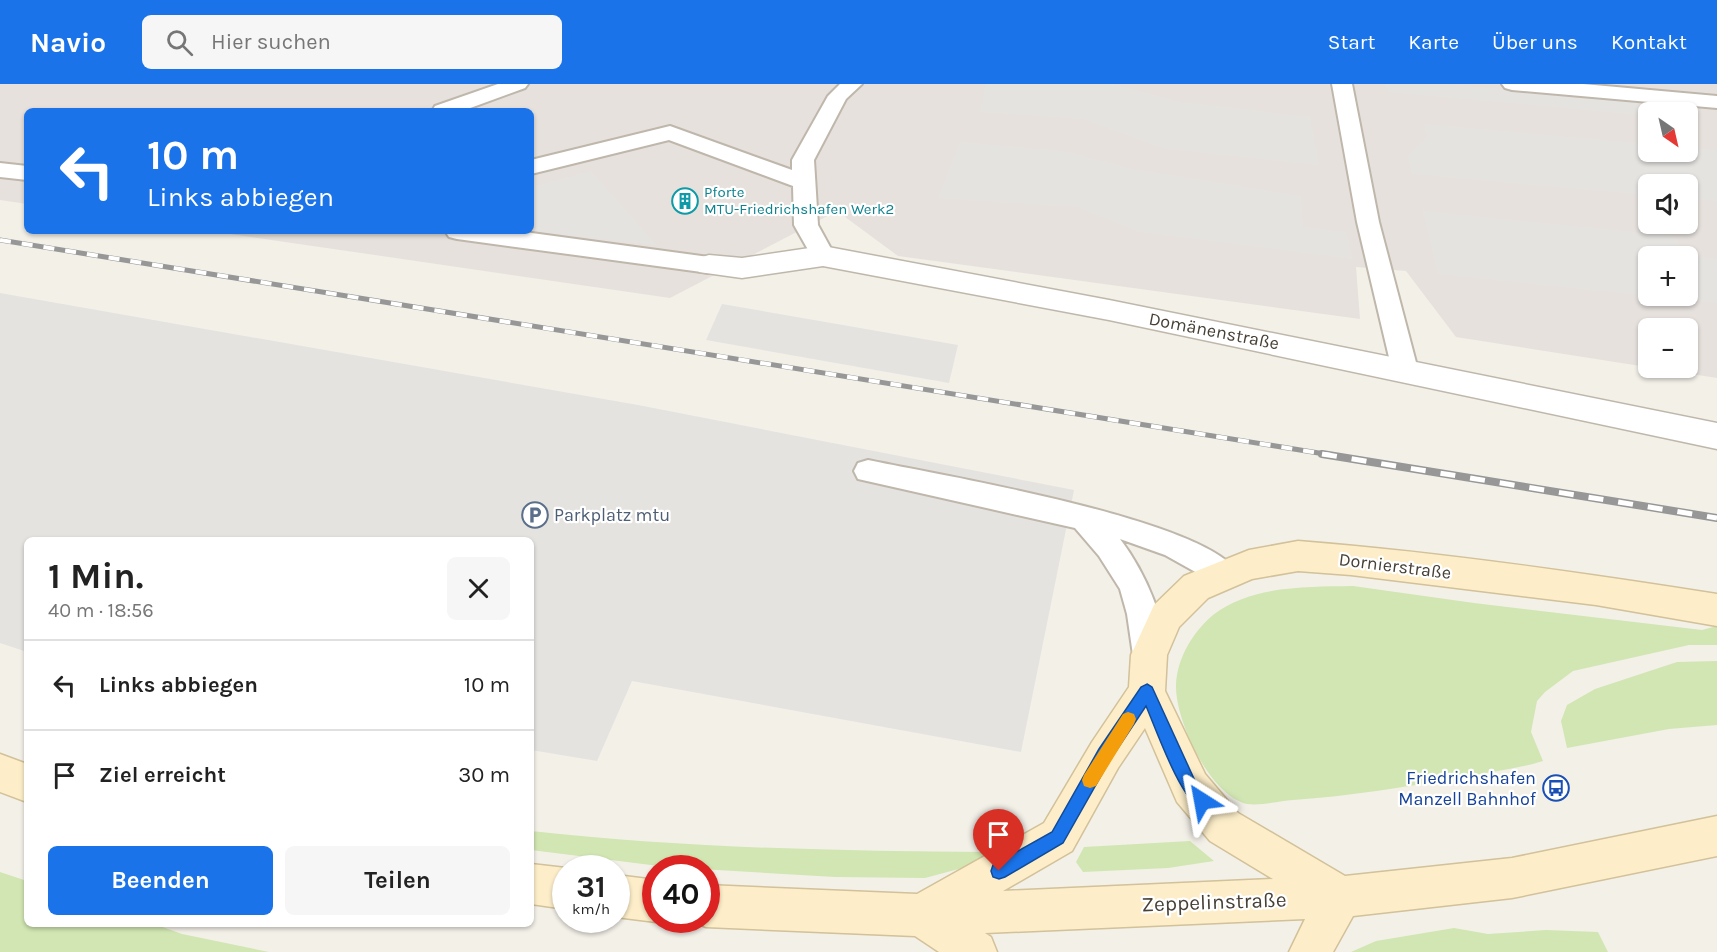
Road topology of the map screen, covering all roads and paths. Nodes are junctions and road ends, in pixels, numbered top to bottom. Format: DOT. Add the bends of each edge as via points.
graph roads {
  1 [pos="518,84"];
  2 [pos="852,84"];
  3 [pos="1342,84"];
  4 [pos="1512,84"];
  5 [pos="1717,102"];
  6 [pos="450,108"];
  7 [pos="534,166"];
  8 [pos="0,170"];
  9 [pos="24,173"];
  10 [pos="804,182"];
  11 [pos="479,234"];
  12 [pos="823,256"];
  13 [pos="709,265"];
  14 [pos="1405,370"];
  15 [pos="1717,436"];
  16 [pos="868,471"];
  17 [pos="1085,520"];
  18 [pos="1224,575"];
  19 [pos="1717,610"];
  20 [pos="1148,673"];
  21 [pos="0,773"];
  22 [pos="24,782"];
  23 [pos="1717,836"];
  24 [pos="534,884"];
  25 [pos="552,887"];
  26 [pos="1341,897"];
  27 [pos="720,907"];
  28 [pos="921,915"];
  29 [pos="976,952"];
  30 [pos="1310,952"];
  1 -- 6 [label="lane"];
  2 -- 10 [label="lane" via="838,96 802,160"];
  3 -- 14 [label="lane" via="1368,222"];
  4 -- 5 [label="lane"];
  7 -- 10 [label="lane" via="670,133"];
  8 -- 9 [label="lane"];
  10 -- 12 [label="lane" via="806,225"];
  11 -- 13 [label="lane"];
  12 -- 13 [label="street, Domänenstraße" via="742,268"];
  12 -- 14 [label="street, Domänenstraße"];
  14 -- 15 [label="street, Domänenstraße"];
  16 -- 17 [label="lane"];
  17 -- 18 [label="lane" via="1116,525 1175,546"];
  17 -- 20 [label="lane" via="1105,541 1132,582 1139,601"];
  18 -- 19 [label="main road, Dornierstraße" via="1249,565 1298,556 1596,590"];
  18 -- 20 [label="main road, Dornierstraße" via="1196,587 1166,616"];
  20 -- 26 [label="main road" via="1191,788 1224,827"];
  20 -- 28 [label="main road, Dornierstraße" via="1058,837"];
  21 -- 22 [label="main road"];
  23 -- 26 [label="main road, Zeppelinstraße" via="1512,878"];
  24 -- 25 [label="main road"];
  26 -- 28 [label="main road, Zeppelinstraße"];
  26 -- 30 [label="main road"];
  27 -- 28 [label="main road, Zeppelinstraße"];
  28 -- 29 [label="main road"];
}
